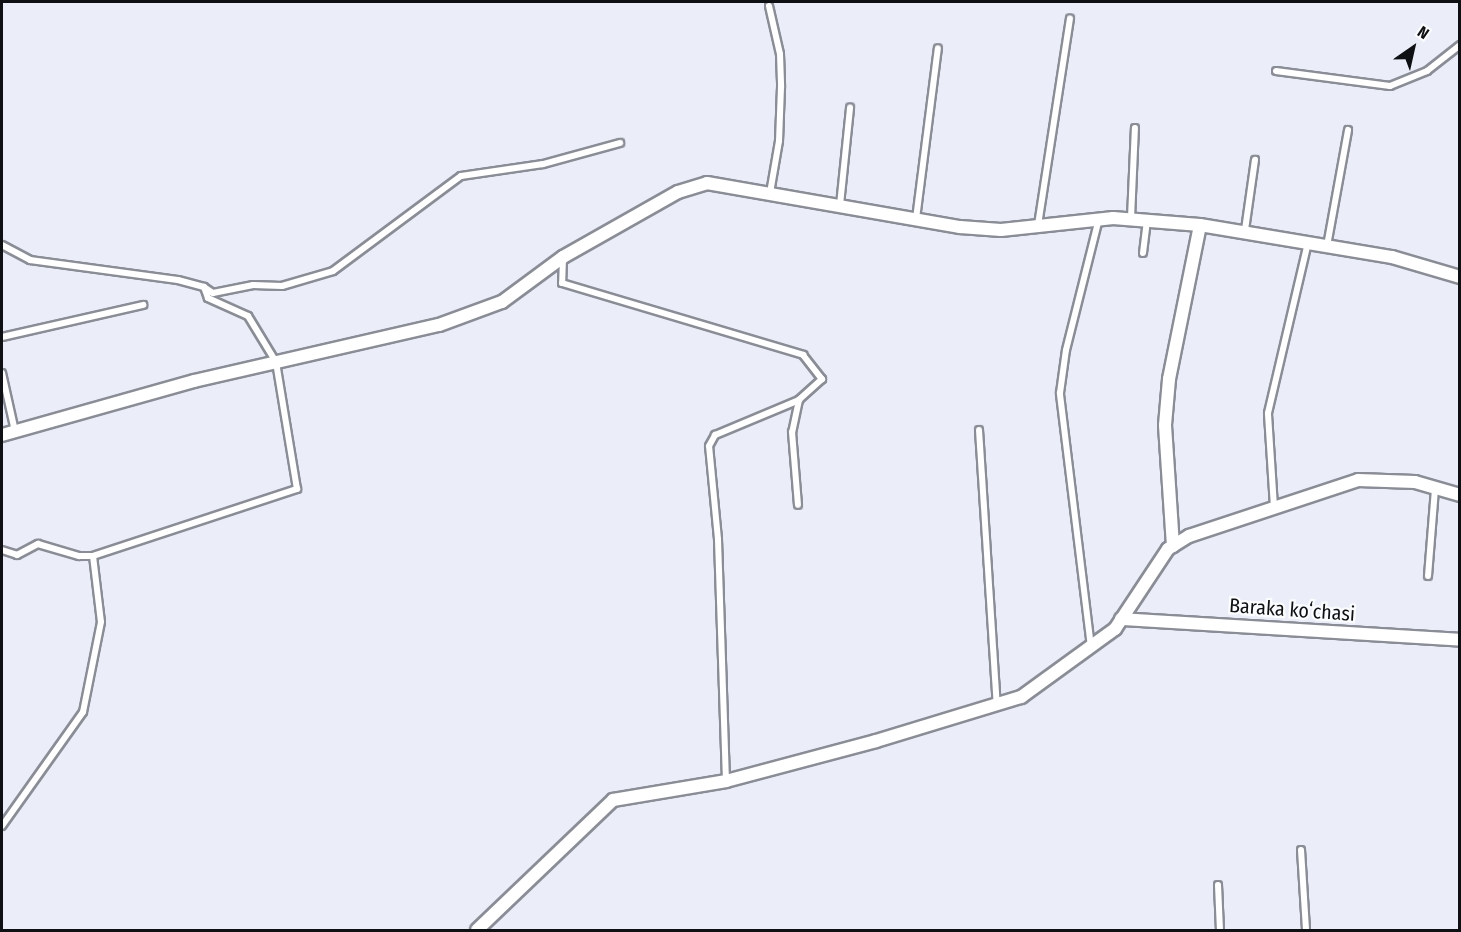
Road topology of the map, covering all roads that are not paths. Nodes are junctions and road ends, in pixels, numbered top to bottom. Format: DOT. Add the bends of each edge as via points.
graph roads {
  1 [pos="769,6"];
  2 [pos="1070,18"];
  3 [pos="1460,45"];
  4 [pos="938,48"];
  5 [pos="1276,71"];
  6 [pos="850,108"];
  7 [pos="1135,128"];
  8 [pos="1348,130"];
  9 [pos="620,143"];
  10 [pos="1255,160"];
  11 [pos="770,192"];
  12 [pos="840,205"];
  13 [pos="1131,218"];
  14 [pos="915,219"];
  15 [pos="1099,219"];
  16 [pos="1147,221"];
  17 [pos="1038,225"];
  18 [pos="1200,225"];
  19 [pos="1245,230"];
  20 [pos="1308,243"];
  21 [pos="2,245"];
  22 [pos="1326,246"];
  23 [pos="1143,253"];
  24 [pos="563,257"];
  25 [pos="1460,277"];
  26 [pos="204,287"];
  27 [pos="143,305"];
  28 [pos="2,337"];
  29 [pos="276,362"];
  30 [pos="2,373"];
  31 [pos="799,400"];
  32 [pos="979,430"];
  33 [pos="15,432"];
  34 [pos="2,435"];
  35 [pos="1435,489"];
  36 [pos="1460,495"];
  37 [pos="798,505"];
  38 [pos="1274,508"];
  39 [pos="1173,546"];
  40 [pos="2,550"];
  41 [pos="93,556"];
  42 [pos="1428,576"];
  43 [pos="1121,619"];
  44 [pos="1460,640"];
  45 [pos="1091,648"];
  46 [pos="997,706"];
  47 [pos="726,781"];
  48 [pos="2,826"];
  49 [pos="1301,850"];
  50 [pos="1218,885"];
  51 [pos="477,930"];
  52 [pos="1221,930"];
  53 [pos="1306,930"];
  1 -- 11 [label="lane" via="780,54 781,87 779,141"];
  2 -- 17 [label="lane"];
  3 -- 5 [label="lane" via="1426,70 1390,86"];
  4 -- 14 [label="lane"];
  6 -- 12 [label="lane"];
  7 -- 13 [label="lane"];
  8 -- 22 [label="lane"];
  9 -- 26 [label="lane" via="543,164 460,176 333,271 282,286 253,285 213,293"];
  10 -- 19 [label="lane"];
  11 -- 12 [label="street"];
  11 -- 24 [label="street" via="707,183 687,189"];
  12 -- 14 [label="street"];
  13 -- 15 [label="street"];
  13 -- 16 [label="street"];
  14 -- 17 [label="street" via="1001,230"];
  15 -- 17 [label="street"];
  15 -- 45 [label="lane" via="1066,350 1060,393"];
  16 -- 18 [label="street"];
  16 -- 23 [label="lane"];
  18 -- 19 [label="street"];
  18 -- 39 [label="street" via="1169,379 1165,425"];
  19 -- 20 [label="street"];
  20 -- 22 [label="street"];
  20 -- 38 [label="lane" via="1268,413"];
  21 -- 26 [label="lane" via="30,260 168,278"];
  22 -- 25 [label="street" via="1392,257"];
  24 -- 29 [label="street" via="502,302 470,314 439,325"];
  24 -- 31 [label="lane" via="562,283 803,354 822,379"];
  26 -- 29 [label="lane" via="208,298 248,316"];
  27 -- 28 [label="lane"];
  29 -- 33 [label="street"];
  29 -- 41 [label="lane" via="297,489"];
  30 -- 33 [label="lane"];
  31 -- 37 [label="lane" via="792,432"];
  31 -- 47 [label="lane" via="715,435 709,446 718,539"];
  32 -- 46 [label="lane"];
  33 -- 34 [label="street"];
  35 -- 36 [label="street"];
  35 -- 38 [label="street" via="1392,479 1358,480"];
  35 -- 42 [label="lane"];
  38 -- 39 [label="street" via="1189,536"];
  39 -- 43 [label="street"];
  40 -- 41 [label="lane" via="17,555 38,544"];
  41 -- 48 [label="lane" via="101,622 83,712"];
  43 -- 44 [label="street, Baraka koʻchasi"];
  43 -- 45 [label="street"];
  45 -- 46 [label="street" via="1021,697"];
  46 -- 47 [label="street"];
  47 -- 51 [label="street" via="614,800"];
  49 -- 53 [label="lane"];
  50 -- 52 [label="lane"];
}
